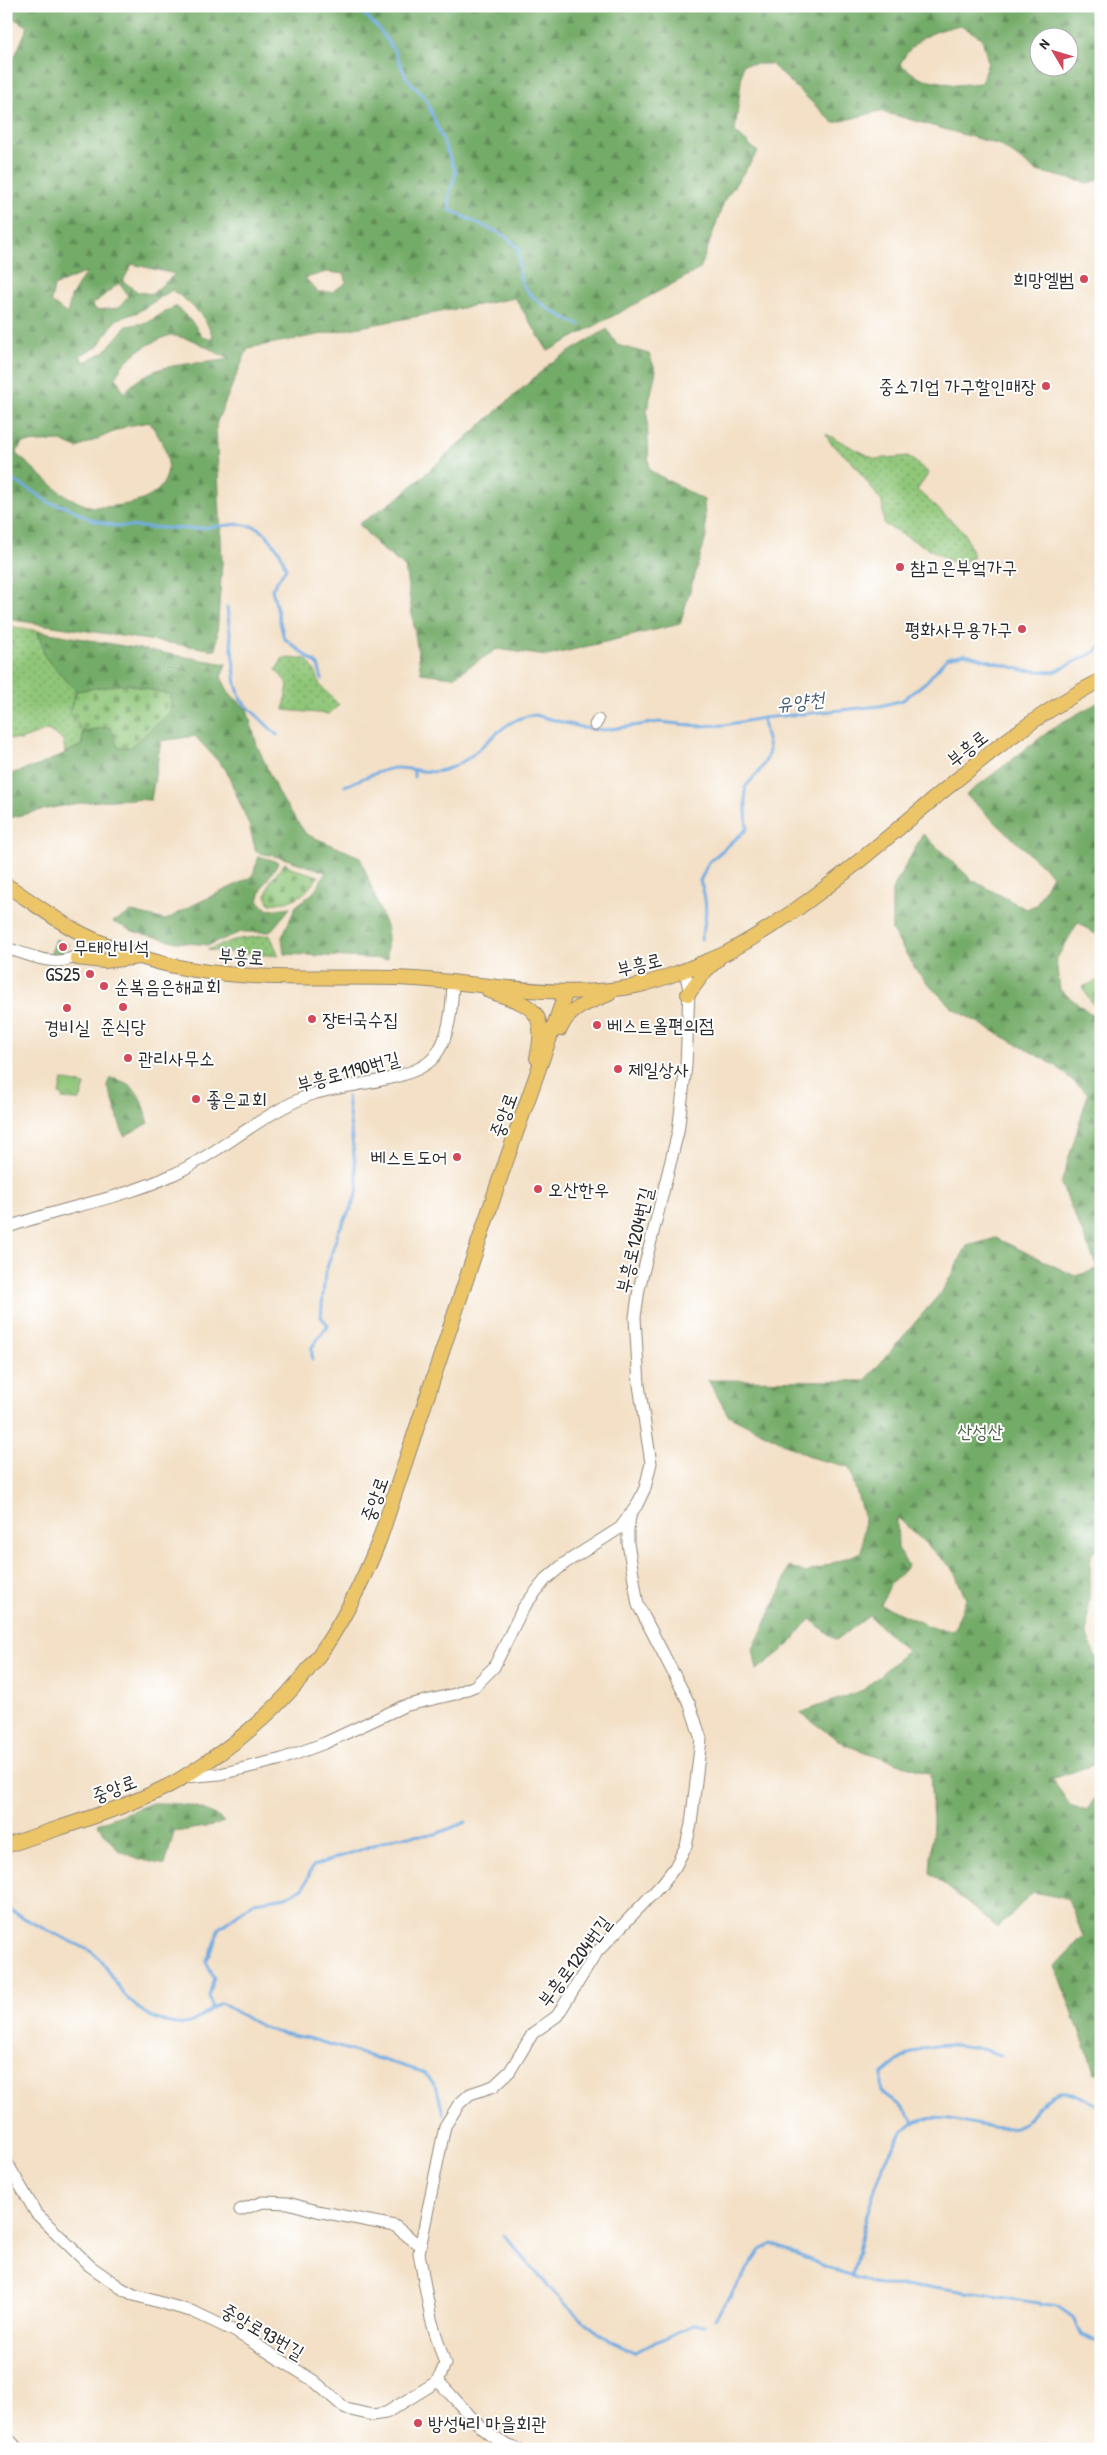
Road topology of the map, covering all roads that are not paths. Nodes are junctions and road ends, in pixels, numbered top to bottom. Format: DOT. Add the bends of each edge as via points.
graph roads {
  1 [pos="1101,680"];
  2 [pos="6,885"];
  3 [pos="97,940"];
  4 [pos="6,948"];
  5 [pos="725,954"];
  6 [pos="145,957"];
  7 [pos="76,958"];
  8 [pos="685,970"];
  9 [pos="454,983"];
  10 [pos="472,984"];
  11 [pos="624,988"];
  12 [pos="566,992"];
  13 [pos="688,994"];
  14 [pos="542,1061"];
  15 [pos="525,1109"];
  16 [pos="6,1228"];
  17 [pos="631,1515"];
  18 [pos="185,1777"];
  19 [pos="6,1846"];
  20 [pos="6,2161"];
  21 [pos="240,2210"];
  22 [pos="420,2246"];
  23 [pos="438,2381"];
  24 [pos="6,2436"];
  25 [pos="18,2449"];
  26 [pos="518,2449"];
  1 -- 5 [label="main road, 부흥로" via="1059,703 977,761 920,812 791,914"];
  2 -- 3 [label="main road, 부흥로" via="72,928"];
  3 -- 6 [label="main road, 부흥로"];
  3 -- 7 [label="street"];
  4 -- 7 [label="street" via="64,962"];
  5 -- 8 [label="main road, 부흥로"];
  5 -- 13 [label="main road" via="706,970"];
  6 -- 7 [label="main road" via="104,961"];
  6 -- 9 [label="main road, 부흥로" via="168,965 235,975 397,978"];
  8 -- 11 [label="main road, 부흥로"];
  8 -- 13 [label="street, 부흥로1204번길"];
  9 -- 10 [label="main road, 부흥로"];
  9 -- 16 [label="street, 부흥로1190번길" via="445,1037 435,1057 416,1071 311,1095 170,1176 122,1195 32,1218"];
  10 -- 12 [label="main road, 부흥로"];
  10 -- 15 [label="main road" via="524,1002 537,1016 539,1050"];
  11 -- 12 [label="main road, 부흥로"];
  11 -- 14 [label="main road" via="576,1008 564,1021"];
  12 -- 14 [label="main road, 중앙로"];
  13 -- 17 [label="street, 부흥로1204번길" via="686,1066 678,1132 635,1317 639,1385 651,1463 645,1488"];
  14 -- 15 [label="main road, 중앙로"];
  15 -- 18 [label="main road, 중앙로" via="405,1468 356,1594 323,1653 289,1693 239,1740"];
  17 -- 18 [label="street, 부흥로1204번길" via="620,1528 565,1563 545,1580 523,1608 494,1667 475,1686 404,1706 325,1743 282,1758 220,1774"];
  17 -- 22 [label="street, 부흥로1204번길" via="628,1543 638,1605 690,1705 701,1739 686,1846 662,1884 597,1952 557,2016 533,2033 510,2071 494,2086 470,2094 459,2104 445,2126"];
  18 -- 19 [label="main road, 중앙로" via="120,1807"];
  20 -- 23 [label="street, 중앙로93번길" via="36,2213 90,2266 113,2283 134,2295 194,2312 257,2344 314,2381 346,2409 372,2415 386,2413"];
  21 -- 22 [label="street" via="263,2202 288,2203 395,2226"];
  22 -- 23 [label="street, 부흥로1204번길" via="431,2319 445,2364"];
  23 -- 26 [label="street" via="486,2430"];
  24 -- 25 [label="street"];
}
